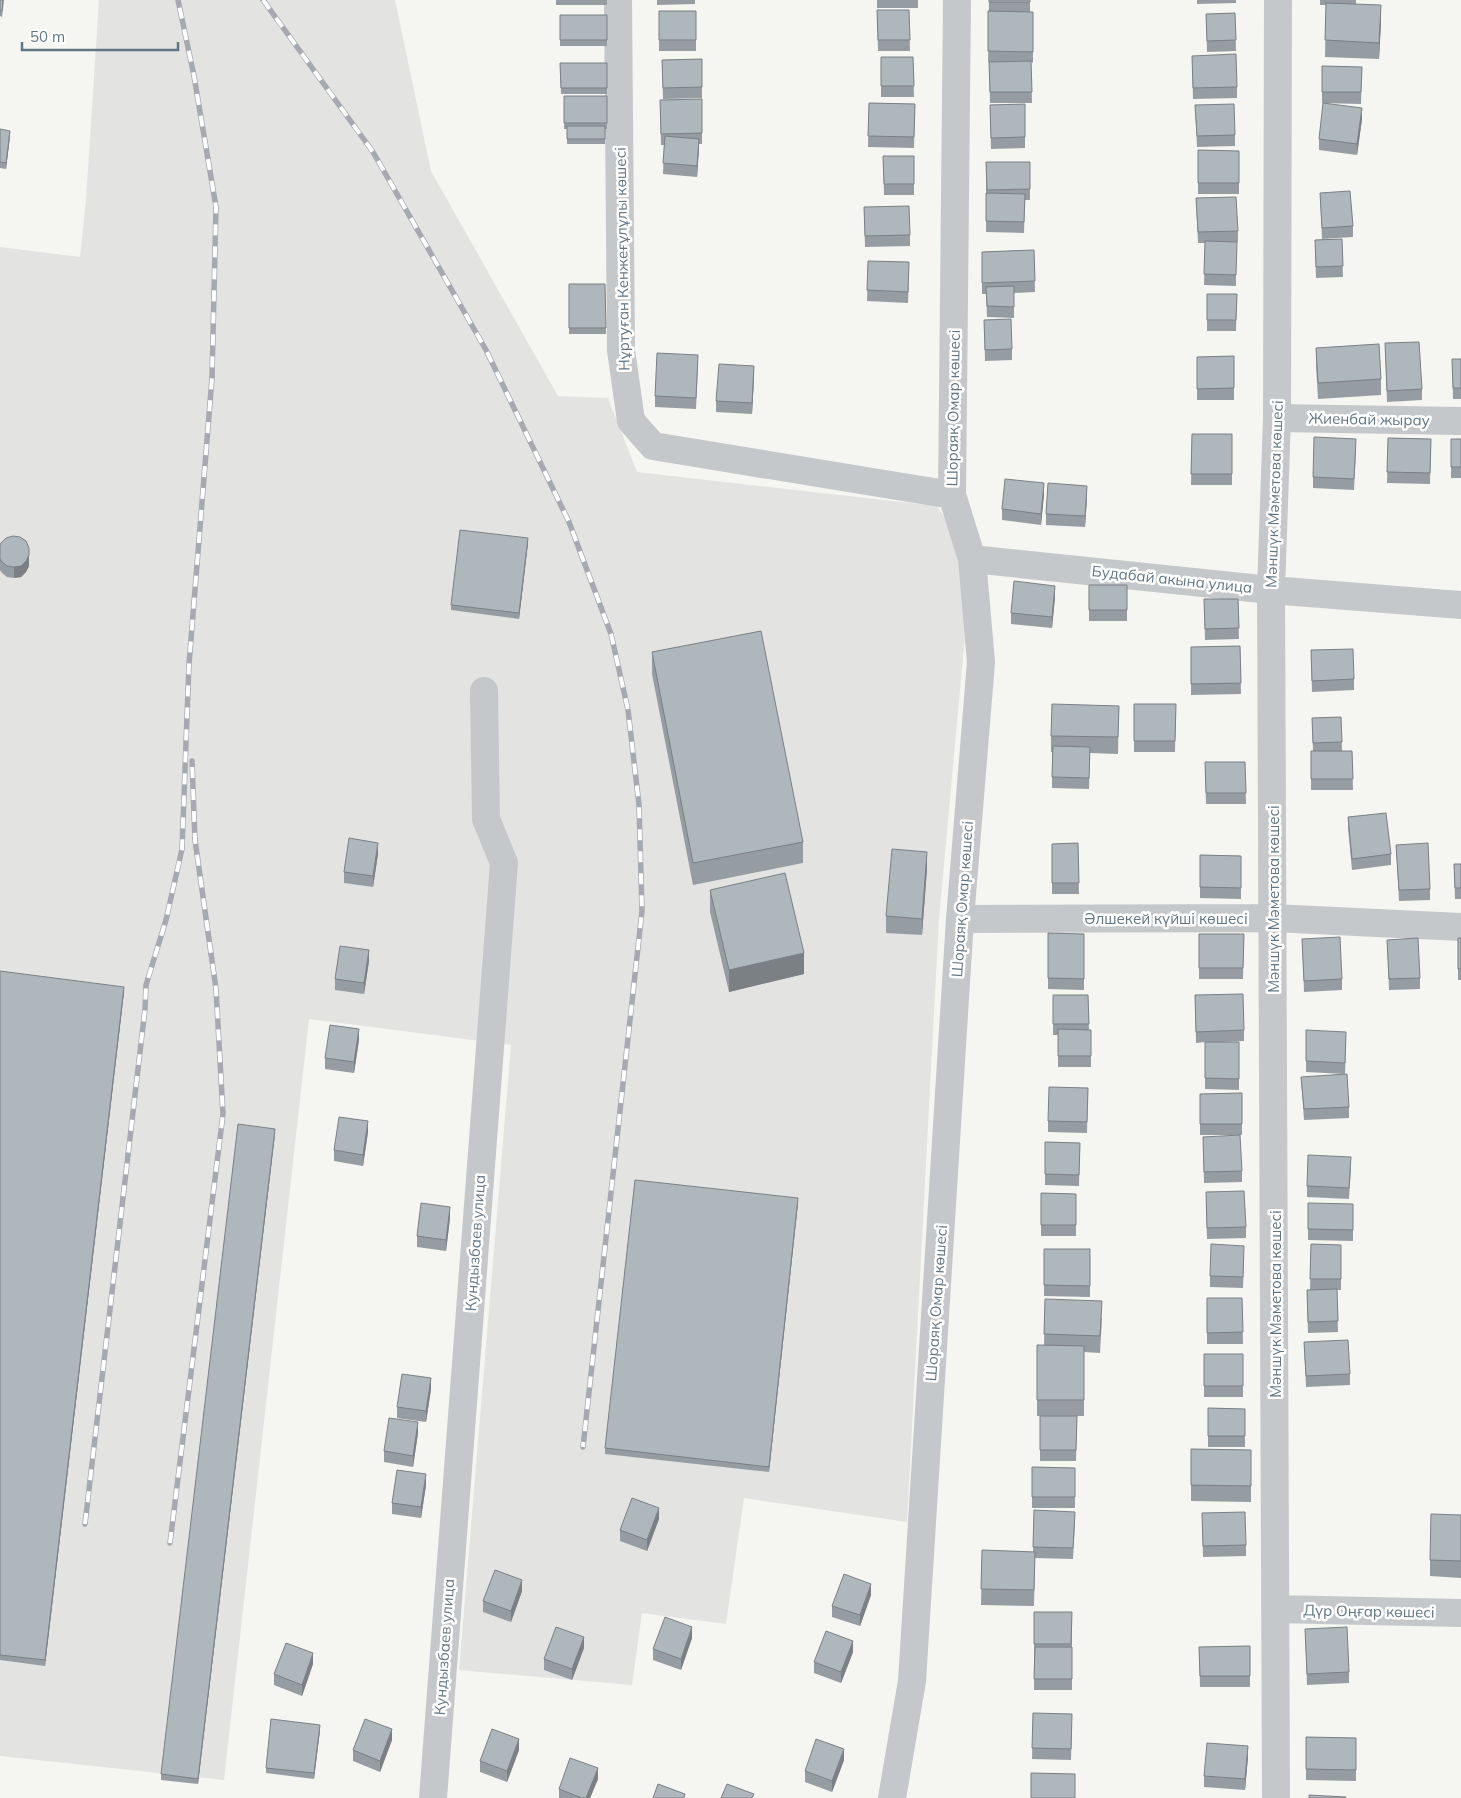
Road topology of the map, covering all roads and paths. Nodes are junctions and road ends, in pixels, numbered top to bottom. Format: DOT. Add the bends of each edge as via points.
graph roads {
  1 [pos="618,0"];
  2 [pos="957,0"];
  3 [pos="1278,0"];
  4 [pos="1277,418"];
  5 [pos="1461,421"];
  6 [pos="952,495"];
  7 [pos="972,559"];
  8 [pos="1271,590"];
  9 [pos="1461,605"];
  10 [pos="484,691"];
  11 [pos="1273,918"];
  12 [pos="960,920"];
  13 [pos="1461,927"];
  14 [pos="1276,1609"];
  15 [pos="1461,1613"];
  16 [pos="433,1798"];
  17 [pos="892,1798"];
  18 [pos="1276,1798"];
  1 -- 6 [label="street, Нұртуған Кенжеғұлұлы көшесі" via="621,350 631,421 653,446"];
  2 -- 6 [label="street, Шораяқ Омар көшесі"];
  3 -- 4 [label="street, Мәншүк Мәметова көшесі"];
  4 -- 5 [label="street, Жиенбай жырау"];
  4 -- 8 [label="street, Мәншүк Мәметова көшесі"];
  6 -- 7 [label="street, Шораяқ Омар көшесі"];
  7 -- 8 [label="street, Будабай акына улица"];
  7 -- 12 [label="street, Шораяқ Омар көшесі" via="981,662"];
  8 -- 9 [label="street, Будабай акына улица"];
  8 -- 11 [label="street, Мәншүк Мәметова көшесі"];
  10 -- 16 [label="street, Кундызбаев улица" via="486,819 504,863"];
  11 -- 12 [label="street, Әлшекей күйші көшесі"];
  11 -- 13 [label="street, Әлшекей күйші көшесі"];
  11 -- 14 [label="street, Мәншүк Мәметова көшесі"];
  12 -- 17 [label="street, Шораяқ Омар көшесі" via="912,1681"];
  14 -- 15 [label="street, Дүр Оңғар көшесі"];
  14 -- 18 [label="street, Мәншүк Мәметова көшесі"];
}
